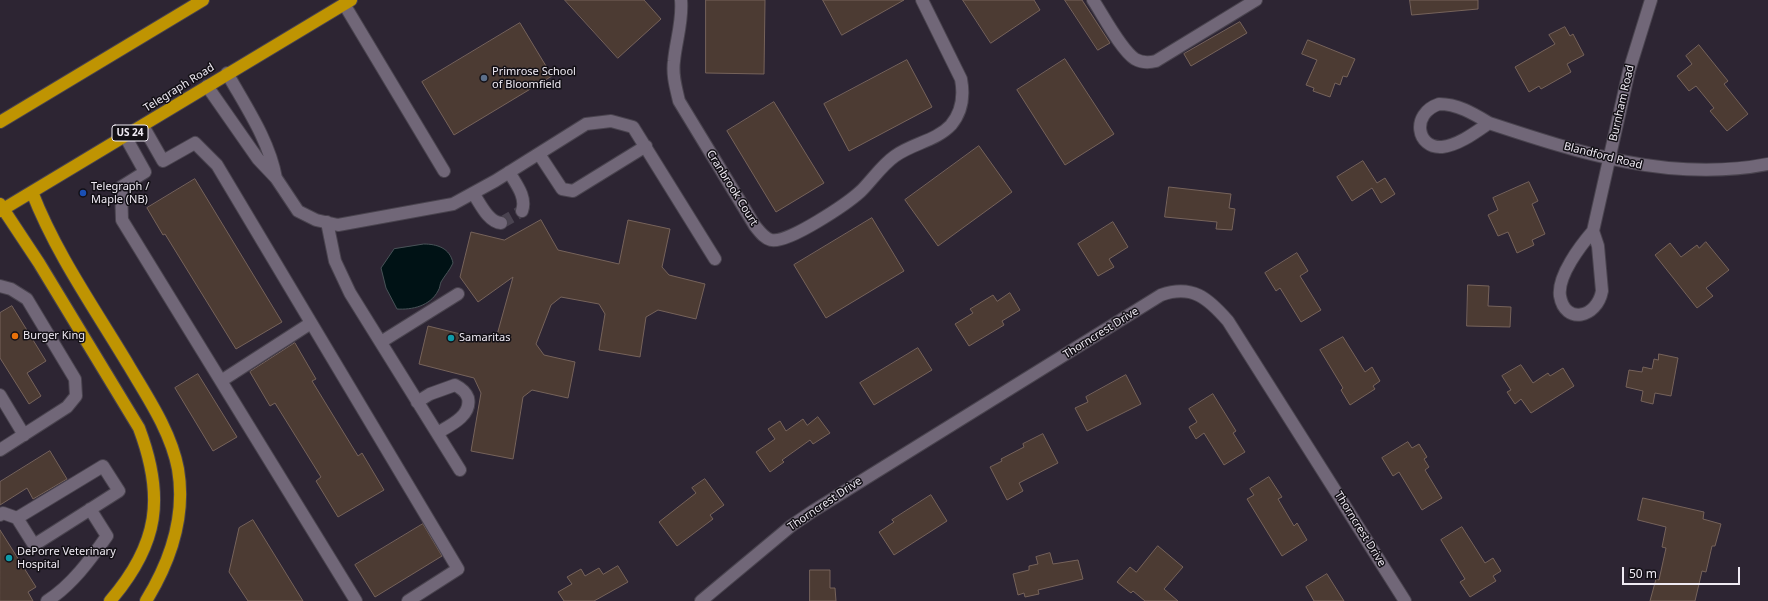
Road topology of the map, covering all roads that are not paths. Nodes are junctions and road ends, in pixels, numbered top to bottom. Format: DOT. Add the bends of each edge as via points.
graph roads {
  1 [pos="203,0"];
  2 [pos="681,0"];
  3 [pos="922,0"];
  4 [pos="1093,0"];
  5 [pos="1256,0"];
  6 [pos="1651,0"];
  7 [pos="348,2"];
  8 [pos="227,74"];
  9 [pos="207,86"];
  10 [pos="0,122"];
  11 [pos="1489,123"];
  12 [pos="143,126"];
  13 [pos="125,136"];
  14 [pos="646,146"];
  15 [pos="539,154"];
  16 [pos="1610,160"];
  17 [pos="163,161"];
  18 [pos="1768,164"];
  19 [pos="444,171"];
  20 [pos="146,172"];
  21 [pos="509,172"];
  22 [pos="276,178"];
  23 [pos="32,192"];
  24 [pos="473,193"];
  25 [pos="1,208"];
  26 [pos="522,211"];
  27 [pos="326,222"];
  28 [pos="501,223"];
  29 [pos="1593,231"];
  30 [pos="715,259"];
  31 [pos="0,286"];
  32 [pos="458,294"];
  33 [pos="311,323"];
  34 [pos="381,342"];
  35 [pos="220,380"];
  36 [pos="0,395"];
  37 [pos="417,402"];
  38 [pos="437,433"];
  39 [pos="24,435"];
  40 [pos="0,450"];
  41 [pos="460,470"];
  42 [pos="90,509"];
  43 [pos="0,515"];
  44 [pos="17,518"];
  45 [pos="47,601"];
  46 [pos="110,601"];
  47 [pos="146,601"];
  48 [pos="356,601"];
  49 [pos="408,601"];
  50 [pos="701,601"];
  51 [pos="1406,601"];
  1 -- 10 [label="highway"];
  2 -- 3 [label="street, Cranbrook Court" via="682,17 673,63 679,101 755,226 762,235 771,240 782,240 793,235 839,207 860,191 892,158 911,146 937,135 956,117 962,100 961,79"];
  4 -- 5 [label="street" via="1127,53 1136,60 1146,63 1156,61"];
  6 -- 16 [label="street, Burnham Road" via="1629,71"];
  7 -- 8 [label="highway, Telegraph Road / US 24"];
  7 -- 19 [label="street"];
  8 -- 9 [label="highway, Telegraph Road / US 24"];
  8 -- 22 [label="street" via="273,160"];
  9 -- 12 [label="highway, Telegraph Road / US 24"];
  9 -- 22 [label="street" via="258,160"];
  11 -- 11 [label="street, Blandford Road" via="1469,111 1439,104 1423,115 1420,129 1431,145 1441,147 1452,144"];
  11 -- 16 [label="street, Blandford Road"];
  12 -- 13 [label="highway, Telegraph Road / US 24"];
  12 -- 17 [label="street"];
  13 -- 20 [label="street"];
  13 -- 23 [label="highway, Telegraph Road / US 24"];
  14 -- 15 [label="street" via="633,127 611,121 586,124"];
  14 -- 15 [label="street" via="573,191 562,189"];
  14 -- 30 [label="street"];
  15 -- 21 [label="street"];
  16 -- 18 [label="street, Blandford Road" via="1651,167 1718,171"];
  16 -- 29 [label="street, Burnham Road"];
  17 -- 20 [label="street"];
  17 -- 33 [label="street" via="195,143 217,166"];
  20 -- 35 [label="street" via="121,187 122,220"];
  21 -- 24 [label="street"];
  21 -- 26 [label="street" via="523,198"];
  22 -- 27 [label="street" via="298,210 316,220"];
  23 -- 25 [label="highway, Telegraph Road / US 24"];
  23 -- 47 [label="highway" via="49,233 153,406 176,463 180,492 175,532 160,578"];
  24 -- 27 [label="street" via="453,204 414,212 338,224"];
  24 -- 28 [label="street" via="491,219"];
  25 -- 46 [label="highway" via="139,428 147,449 155,499 152,525 145,550 134,571"];
  27 -- 34 [label="street" via="335,261 350,293"];
  29 -- 29 [label="street" via="1567,268 1561,284 1560,295 1563,303 1567,310 1574,314 1590,311 1597,306 1601,298 1598,246"];
  31 -- 39 [label="street" via="11,289 26,299 75,379 76,396 67,406"];
  32 -- 34 [label="street"];
  33 -- 35 [label="street"];
  33 -- 49 [label="street" via="458,569"];
  34 -- 37 [label="street"];
  35 -- 48 [label="street"];
  36 -- 39 [label="street"];
  37 -- 38 [label="street"];
  37 -- 38 [label="street" via="455,385 461,387 467,395 467,411"];
  38 -- 41 [label="street"];
  39 -- 40 [label="street"];
  42 -- 44 [label="street" via="34,545"];
  42 -- 44 [label="street" via="118,491 104,466"];
  42 -- 45 [label="street" via="106,536 61,592"];
  43 -- 44 [label="street" via="3,513"];
  50 -- 51 [label="street, Thorncrest Drive" via="791,526 813,511 1161,295 1174,291 1188,291 1205,298 1228,321"];
}
